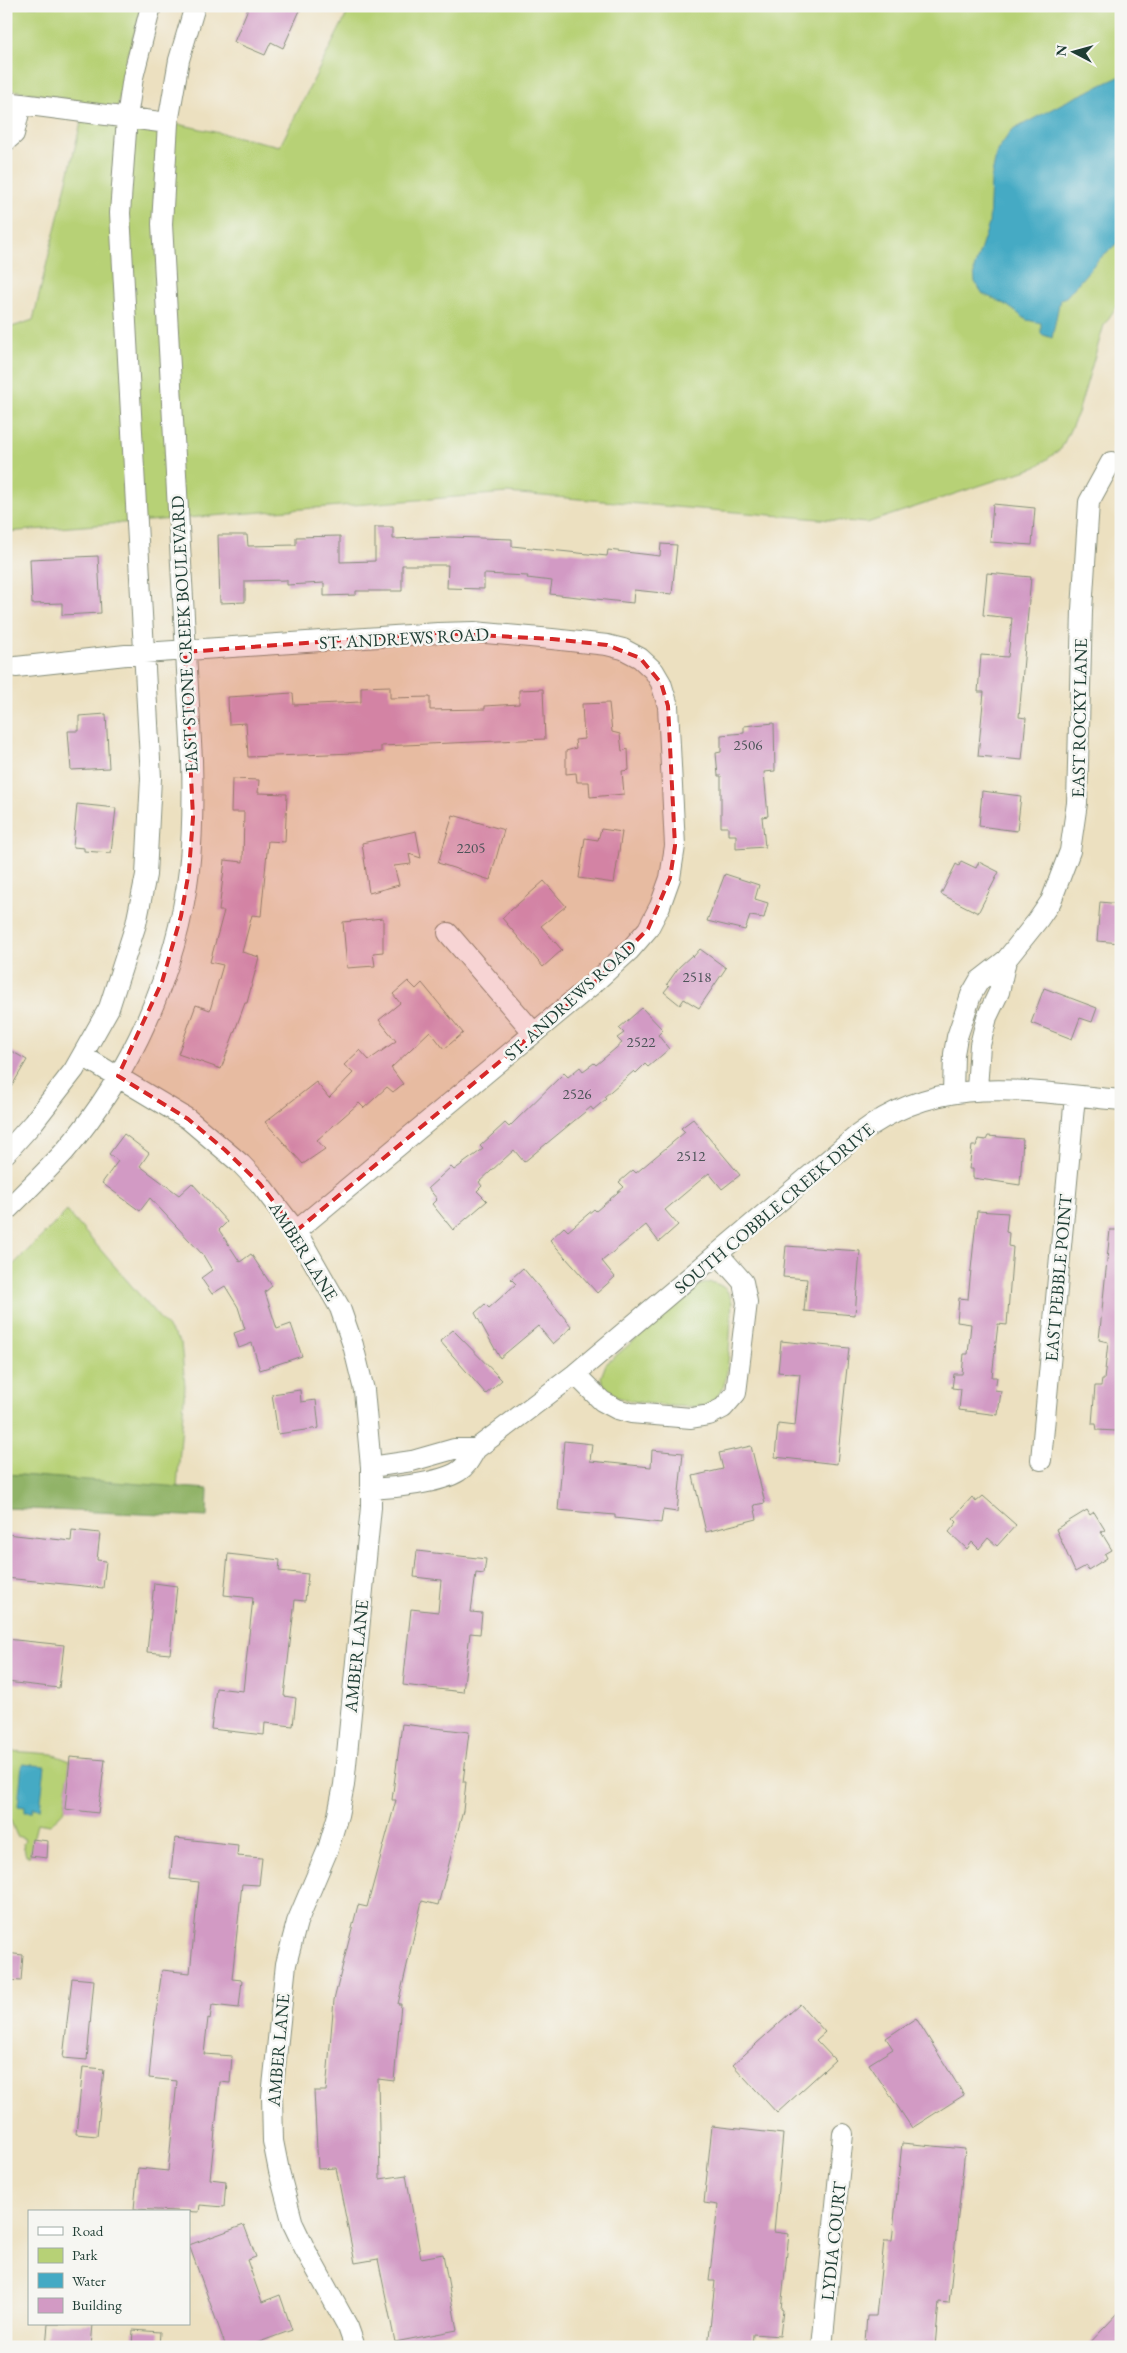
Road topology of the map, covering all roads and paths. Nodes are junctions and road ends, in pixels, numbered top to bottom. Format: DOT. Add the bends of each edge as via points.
graph roads {
  1 [pos="151,6"];
  2 [pos="194,6"];
  3 [pos="14,103"];
  4 [pos="127,118"];
  5 [pos="168,123"];
  6 [pos="6,141"];
  7 [pos="1111,462"];
  8 [pos="185,652"];
  9 [pos="144,653"];
  10 [pos="16,667"];
  11 [pos="448,933"];
  12 [pos="1006,960"];
  13 [pos="534,1033"];
  14 [pos="83,1056"];
  15 [pos="118,1076"];
  16 [pos="977,1089"];
  17 [pos="954,1093"];
  18 [pos="1075,1096"];
  19 [pos="1121,1100"];
  20 [pos="6,1153"];
  21 [pos="6,1211"];
  22 [pos="296,1231"];
  23 [pos="719,1254"];
  24 [pos="575,1374"];
  25 [pos="476,1449"];
  26 [pos="1041,1460"];
  27 [pos="372,1467"];
  28 [pos="371,1489"];
  29 [pos="843,2134"];
  30 [pos="355,2347"];
  31 [pos="822,2347"];
  1 -- 4 [label="street" via="135,68"];
  2 -- 5 [label="street, EAST STONE CREEK BOULEVARD"];
  3 -- 4 [label="street"];
  3 -- 6 [label="street" via="14,134"];
  4 -- 5 [label="street"];
  4 -- 9 [label="street" via="120,213"];
  5 -- 8 [label="street, EAST STONE CREEK BOULEVARD" via="162,224"];
  7 -- 12 [label="street, EAST ROCKY LANE" via="1089,502 1082,610 1077,803 1070,852 1051,901"];
  8 -- 9 [label="street, ST. ANDREWS ROAD"];
  8 -- 13 [label="street, ST. ANDREWS ROAD" via="474,632 607,645 640,658 654,671 668,706 675,825 670,878 648,929 629,951"];
  8 -- 15 [label="street, EAST STONE CREEK BOULEVARD" via="193,817 189,870 181,916 162,982 143,1030"];
  9 -- 10 [label="street, ST. ANDREWS ROAD"];
  9 -- 14 [label="street" via="151,778 146,875 136,924 115,991"];
  11 -- 13 [label="street"];
  12 -- 16 [label="street, EAST ROCKY LANE" via="999,992 980,1045"];
  12 -- 17 [label="street, EAST ROCKY LANE" via="979,981 971,995 954,1054"];
  13 -- 22 [label="street, ST. ANDREWS ROAD"];
  14 -- 15 [label="street, AMBER LANE"];
  14 -- 20 [label="street"];
  15 -- 21 [label="street, EAST STONE CREEK BOULEVARD" via="66,1150"];
  15 -- 22 [label="street, AMBER LANE" via="208,1135 260,1184"];
  16 -- 17 [label="street, SOUTH COBBLE CREEK DRIVE"];
  16 -- 18 [label="street, SOUTH COBBLE CREEK DRIVE"];
  17 -- 23 [label="street, SOUTH COBBLE CREEK DRIVE" via="904,1106 873,1123"];
  18 -- 19 [label="street, SOUTH COBBLE CREEK DRIVE"];
  18 -- 26 [label="street, EAST PEBBLE POINT"];
  22 -- 27 [label="street, AMBER LANE" via="340,1308 353,1346 365,1399"];
  23 -- 24 [label="street, SOUTH COBBLE CREEK DRIVE"];
  23 -- 24 [label="street" via="743,1282 747,1302 736,1393 723,1408 709,1416 690,1418 631,1413 602,1400"];
  24 -- 25 [label="street, SOUTH COBBLE CREEK DRIVE"];
  25 -- 27 [label="street" via="454,1449 412,1461"];
  25 -- 28 [label="street, SOUTH COBBLE CREEK DRIVE" via="458,1472 413,1485"];
  27 -- 28 [label="street, AMBER LANE"];
  28 -- 30 [label="street, AMBER LANE" via="344,1786 328,1849 297,1922 286,1964 272,2096 275,2149 293,2224 348,2327"];
  29 -- 31 [label="street, LYDIA COURT"];
}
